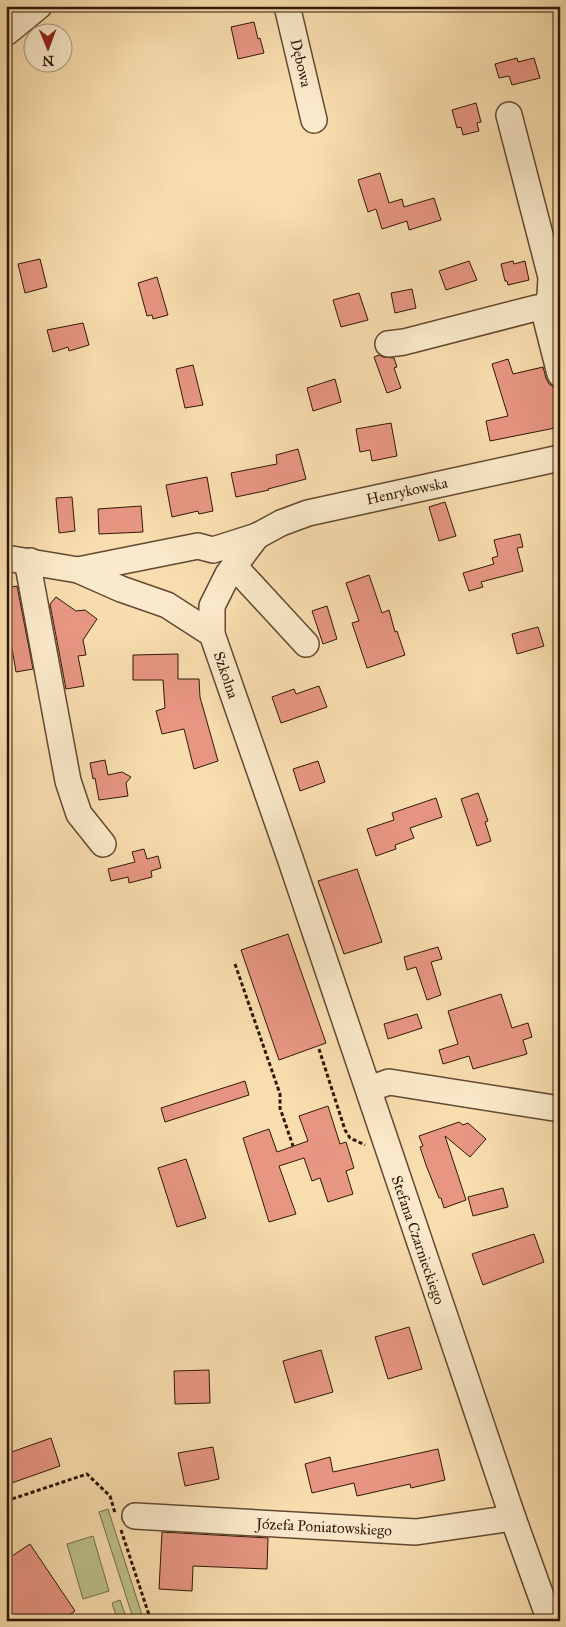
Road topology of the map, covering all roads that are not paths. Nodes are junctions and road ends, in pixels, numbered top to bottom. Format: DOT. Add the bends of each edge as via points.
graph roads {
  1 [pos="39,6"];
  2 [pos="287,6"];
  3 [pos="6,33"];
  4 [pos="509,115"];
  5 [pos="314,120"];
  6 [pos="544,311"];
  7 [pos="388,344"];
  8 [pos="560,374"];
  9 [pos="560,458"];
  10 [pos="257,536"];
  11 [pos="213,550"];
  12 [pos="128,559"];
  13 [pos="18,560"];
  14 [pos="78,570"];
  15 [pos="231,570"];
  16 [pos="121,589"];
  17 [pos="167,605"];
  18 [pos="212,606"];
  19 [pos="212,634"];
  20 [pos="306,644"];
  21 [pos="104,844"];
  22 [pos="290,858"];
  23 [pos="369,1089"];
  24 [pos="560,1109"];
  25 [pos="135,1516"];
  26 [pos="513,1518"];
  27 [pos="550,1621"];
  1 -- 3 [label="street"];
  2 -- 5 [label="street, Dębowa"];
  4 -- 6 [label="street" via="551,277 550,296"];
  6 -- 7 [label="street" via="536,308"];
  6 -- 8 [label="street"];
  9 -- 10 [label="street, Henrykowska" via="308,513"];
  10 -- 11 [label="street, Henrykowska"];
  10 -- 15 [label="street, Henrykowska"];
  11 -- 12 [label="street, Henrykowska" via="198,546"];
  11 -- 15 [label="street"];
  12 -- 14 [label="street, Henrykowska"];
  12 -- 16 [label="street"];
  13 -- 14 [label="street"];
  13 -- 21 [label="street" via="29,572 68,782 79,814"];
  14 -- 16 [label="street, Szkolna"];
  15 -- 18 [label="street, Henrykowska"];
  15 -- 20 [label="street"];
  16 -- 17 [label="street, Szkolna"];
  17 -- 18 [label="street"];
  17 -- 19 [label="street, Szkolna"];
  18 -- 19 [label="street, Henrykowska"];
  19 -- 22 [label="street, Szkolna"];
  22 -- 23 [label="street, Stefana Czarnieckiego"];
  23 -- 24 [label="street" via="388,1082"];
  23 -- 26 [label="street, Stefana Czarnieckiego"];
  25 -- 26 [label="street, Józefa Poniatowskiego" via="416,1532"];
  26 -- 27 [label="street, Stefana Czarnieckiego"];
}
